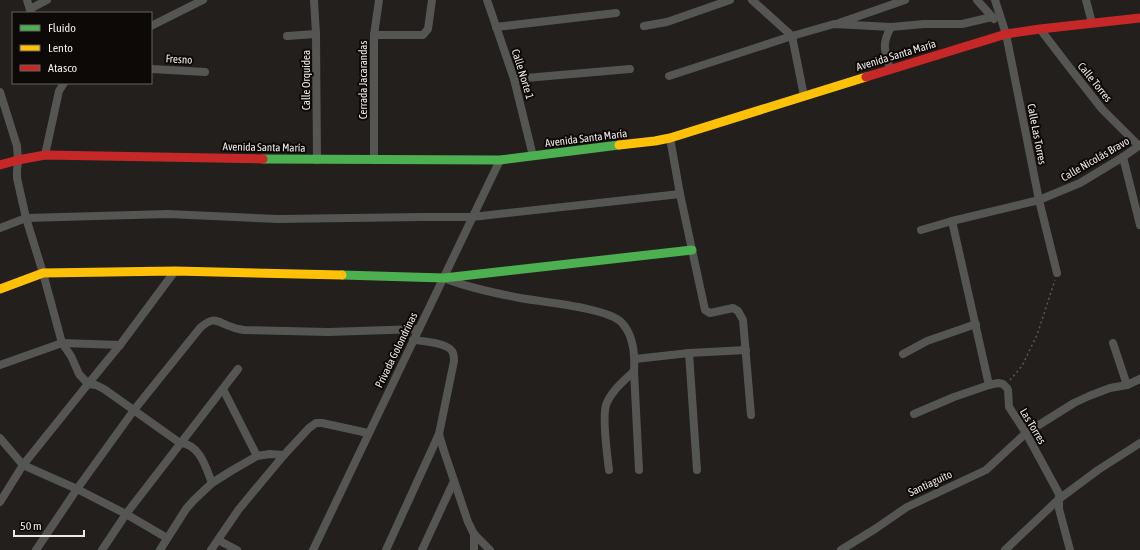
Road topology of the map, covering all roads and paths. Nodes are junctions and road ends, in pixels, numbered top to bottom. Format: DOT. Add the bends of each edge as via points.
graph roads {
  1 [pos="27,0"];
  2 [pos="47,0"];
  3 [pos="203,0"];
  4 [pos="314,0"];
  5 [pos="379,0"];
  6 [pos="432,0"];
  7 [pos="487,0"];
  8 [pos="730,0"];
  9 [pos="752,0"];
  10 [pos="905,0"];
  11 [pos="977,0"];
  12 [pos="995,0"];
  13 [pos="1086,0"];
  14 [pos="31,11"];
  15 [pos="616,13"];
  16 [pos="992,17"];
  17 [pos="1140,18"];
  18 [pos="1092,23"];
  19 [pos="834,24"];
  20 [pos="152,26"];
  21 [pos="496,26"];
  22 [pos="644,26"];
  23 [pos="891,27"];
  24 [pos="1040,28"];
  25 [pos="316,34"];
  26 [pos="1006,34"];
  27 [pos="374,35"];
  28 [pos="287,36"];
  29 [pos="792,36"];
  30 [pos="152,69"];
  31 [pos="630,69"];
  32 [pos="890,69"];
  33 [pos="205,72"];
  34 [pos="669,76"];
  35 [pos="514,79"];
  36 [pos="56,84"];
  37 [pos="63,84"];
  38 [pos="0,92"];
  39 [pos="59,92"];
  40 [pos="804,96"];
  41 [pos="670,138"];
  42 [pos="1139,145"];
  43 [pos="45,155"];
  44 [pos="533,156"];
  45 [pos="1123,157"];
  46 [pos="18,160"];
  47 [pos="317,160"];
  48 [pos="374,160"];
  49 [pos="500,160"];
  50 [pos="0,165"];
  51 [pos="680,194"];
  52 [pos="1039,200"];
  53 [pos="472,217"];
  54 [pos="26,218"];
  55 [pos="952,221"];
  56 [pos="1140,225"];
  57 [pos="0,228"];
  58 [pos="921,230"];
  59 [pos="692,250"];
  60 [pos="175,271"];
  61 [pos="43,273"];
  62 [pos="1057,273"];
  63 [pos="444,278"];
  64 [pos="0,288"];
  65 [pos="976,324"];
  66 [pos="418,329"];
  67 [pos="413,340"];
  68 [pos="62,343"];
  69 [pos="1113,343"];
  70 [pos="120,345"];
  71 [pos="746,350"];
  72 [pos="689,353"];
  73 [pos="903,354"];
  74 [pos="635,359"];
  75 [pos="0,365"];
  76 [pos="238,369"];
  77 [pos="634,371"];
  78 [pos="1140,379"];
  79 [pos="88,384"];
  80 [pos="989,385"];
  81 [pos="1127,385"];
  82 [pos="1005,386"];
  83 [pos="223,389"];
  84 [pos="134,410"];
  85 [pos="914,414"];
  86 [pos="751,415"];
  87 [pos="368,433"];
  88 [pos="1026,433"];
  89 [pos="439,434"];
  90 [pos="0,438"];
  91 [pos="180,443"];
  92 [pos="1140,443"];
  93 [pos="284,455"];
  94 [pos="257,456"];
  95 [pos="23,465"];
  96 [pos="609,470"];
  97 [pos="639,470"];
  98 [pos="697,470"];
  99 [pos="454,481"];
  100 [pos="212,483"];
  101 [pos="77,489"];
  102 [pos="1059,499"];
  103 [pos="0,502"];
  104 [pos="126,514"];
  105 [pos="474,534"];
  106 [pos="167,538"];
  107 [pos="218,540"];
  108 [pos="36,550"];
  109 [pos="102,550"];
  110 [pos="160,550"];
  111 [pos="211,550"];
  112 [pos="237,550"];
  113 [pos="313,550"];
  114 [pos="386,550"];
  115 [pos="422,550"];
  116 [pos="474,550"];
  117 [pos="490,550"];
  118 [pos="841,550"];
  119 [pos="1005,550"];
  120 [pos="1070,550"];
  1 -- 14 [label="street"];
  2 -- 14 [label="street"];
  3 -- 20 [label="street"];
  4 -- 25 [label="street, Calle Orquídea"];
  5 -- 27 [label="street, Cerrada Jacarandas"];
  6 -- 27 [label="street" via="428,29 423,35"];
  7 -- 21 [label="street, Calle Norte 1"];
  8 -- 22 [label="street" via="667,22"];
  9 -- 29 [label="street"];
  10 -- 19 [label="street"];
  11 -- 16 [label="street"];
  12 -- 26 [label="street, Calle Las Torres"];
  13 -- 18 [label="street"];
  15 -- 21 [label="street"];
  16 -- 23 [label="street" via="962,24"];
  16 -- 26 [label="street"];
  17 -- 18 [label="main road, Avenida Santa María"];
  18 -- 24 [label="main road, Avenida Santa María"];
  19 -- 23 [label="street"];
  19 -- 29 [label="street"];
  21 -- 35 [label="street, Calle Norte 1"];
  23 -- 32 [label="street" via="884,44"];
  24 -- 26 [label="main road, Avenida Santa María"];
  24 -- 42 [label="street, Calle Torres" via="1102,109"];
  25 -- 28 [label="street"];
  25 -- 47 [label="street, Calle Orquídea"];
  26 -- 32 [label="main road, Avenida Santa María"];
  26 -- 52 [label="street, Calle Las Torres"];
  27 -- 48 [label="street, Cerrada Jacarandas"];
  29 -- 34 [label="street"];
  29 -- 40 [label="street"];
  30 -- 33 [label="street, Fresno"];
  31 -- 35 [label="street"];
  32 -- 40 [label="main road, Avenida Santa María"];
  35 -- 44 [label="street, Calle Norte 1"];
  36 -- 39 [label="street"];
  37 -- 39 [label="street"];
  38 -- 46 [label="street" via="17,146"];
  39 -- 43 [label="street"];
  40 -- 41 [label="main road, Avenida Santa María"];
  41 -- 44 [label="main road, Avenida Santa María" via="655,142"];
  41 -- 51 [label="street"];
  42 -- 45 [label="street, Calle Nicolás Bravo"];
  43 -- 46 [label="main road, Avenida Santa María"];
  43 -- 47 [label="main road, Avenida Santa María"];
  44 -- 49 [label="main road, Avenida Santa María"];
  45 -- 52 [label="street, Calle Nicolás Bravo" via="1080,183"];
  45 -- 56 [label="street"];
  46 -- 50 [label="main road, Avenida Santa María"];
  46 -- 54 [label="street" via="17,178"];
  47 -- 48 [label="main road, Avenida Santa María"];
  48 -- 49 [label="main road, Avenida Santa María"];
  49 -- 53 [label="street, Privada Golondrinas"];
  51 -- 53 [label="street"];
  51 -- 59 [label="street"];
  52 -- 55 [label="street, Calle Nicolás Bravo"];
  52 -- 62 [label="street, Calle Las Torres"];
  53 -- 54 [label="street" via="278,220 168,214"];
  53 -- 63 [label="street, Privada Golondrinas"];
  54 -- 57 [label="street"];
  54 -- 61 [label="street"];
  55 -- 58 [label="street, Calle Nicolás Bravo"];
  55 -- 65 [label="street"];
  59 -- 63 [label="main road"];
  59 -- 71 [label="street" via="705,310 710,313 733,308 738,311 743,320"];
  60 -- 61 [label="main road"];
  60 -- 63 [label="main road"];
  60 -- 70 [label="street"];
  61 -- 64 [label="main road"];
  61 -- 68 [label="street"];
  62 -- 82 [label="path" via="1037,335 1022,366"];
  63 -- 66 [label="street, Privada Golondrinas"];
  63 -- 74 [label="street" via="465,286 611,315 622,322 629,332"];
  65 -- 73 [label="street" via="927,341"];
  65 -- 80 [label="street"];
  66 -- 67 [label="street, Privada Golondrinas"];
  66 -- 84 [label="street" via="328,332 244,330 215,321 208,322 200,328"];
  67 -- 87 [label="street, Privada Golondrinas"];
  67 -- 89 [label="street" via="444,346 454,355"];
  68 -- 70 [label="street"];
  68 -- 75 [label="street"];
  68 -- 79 [label="street" via="79,374"];
  69 -- 81 [label="street"];
  70 -- 79 [label="street"];
  71 -- 72 [label="street"];
  71 -- 86 [label="street"];
  72 -- 74 [label="street"];
  72 -- 98 [label="street"];
  74 -- 77 [label="street"];
  76 -- 83 [label="street"];
  77 -- 96 [label="street" via="612,394 606,405"];
  77 -- 97 [label="street"];
  78 -- 81 [label="street, Santiaguito"];
  79 -- 84 [label="street" via="104,389"];
  79 -- 95 [label="street"];
  80 -- 82 [label="street" via="1001,383"];
  80 -- 85 [label="street"];
  81 -- 88 [label="street, Santiaguito" via="1110,388 1074,403"];
  82 -- 88 [label="street, Las Torres" via="1008,390 1009,407"];
  83 -- 91 [label="street"];
  83 -- 94 [label="street"];
  84 -- 91 [label="street"];
  84 -- 101 [label="street"];
  87 -- 93 [label="street" via="322,422 316,423"];
  87 -- 113 [label="street, Privada Golondrinas"];
  88 -- 102 [label="street, Las Torres" via="1056,488"];
  88 -- 118 [label="street, Santiaguito" via="986,470 907,507"];
  89 -- 99 [label="street"];
  89 -- 114 [label="street"];
  90 -- 95 [label="street"];
  91 -- 100 [label="street" via="187,443 198,452"];
  91 -- 104 [label="street"];
  92 -- 102 [label="street"];
  93 -- 94 [label="street"];
  93 -- 107 [label="street" via="239,509"];
  94 -- 100 [label="street"];
  95 -- 101 [label="street"];
  95 -- 103 [label="street"];
  99 -- 105 [label="street"];
  99 -- 115 [label="street"];
  100 -- 106 [label="street" via="186,509"];
  101 -- 104 [label="street"];
  101 -- 108 [label="street"];
  102 -- 119 [label="street"];
  102 -- 120 [label="street, Las Torres" via="1059,509"];
  104 -- 106 [label="street"];
  104 -- 109 [label="street"];
  105 -- 116 [label="street"];
  105 -- 117 [label="street"];
  106 -- 110 [label="street"];
  107 -- 111 [label="street"];
  107 -- 112 [label="street"];
}
